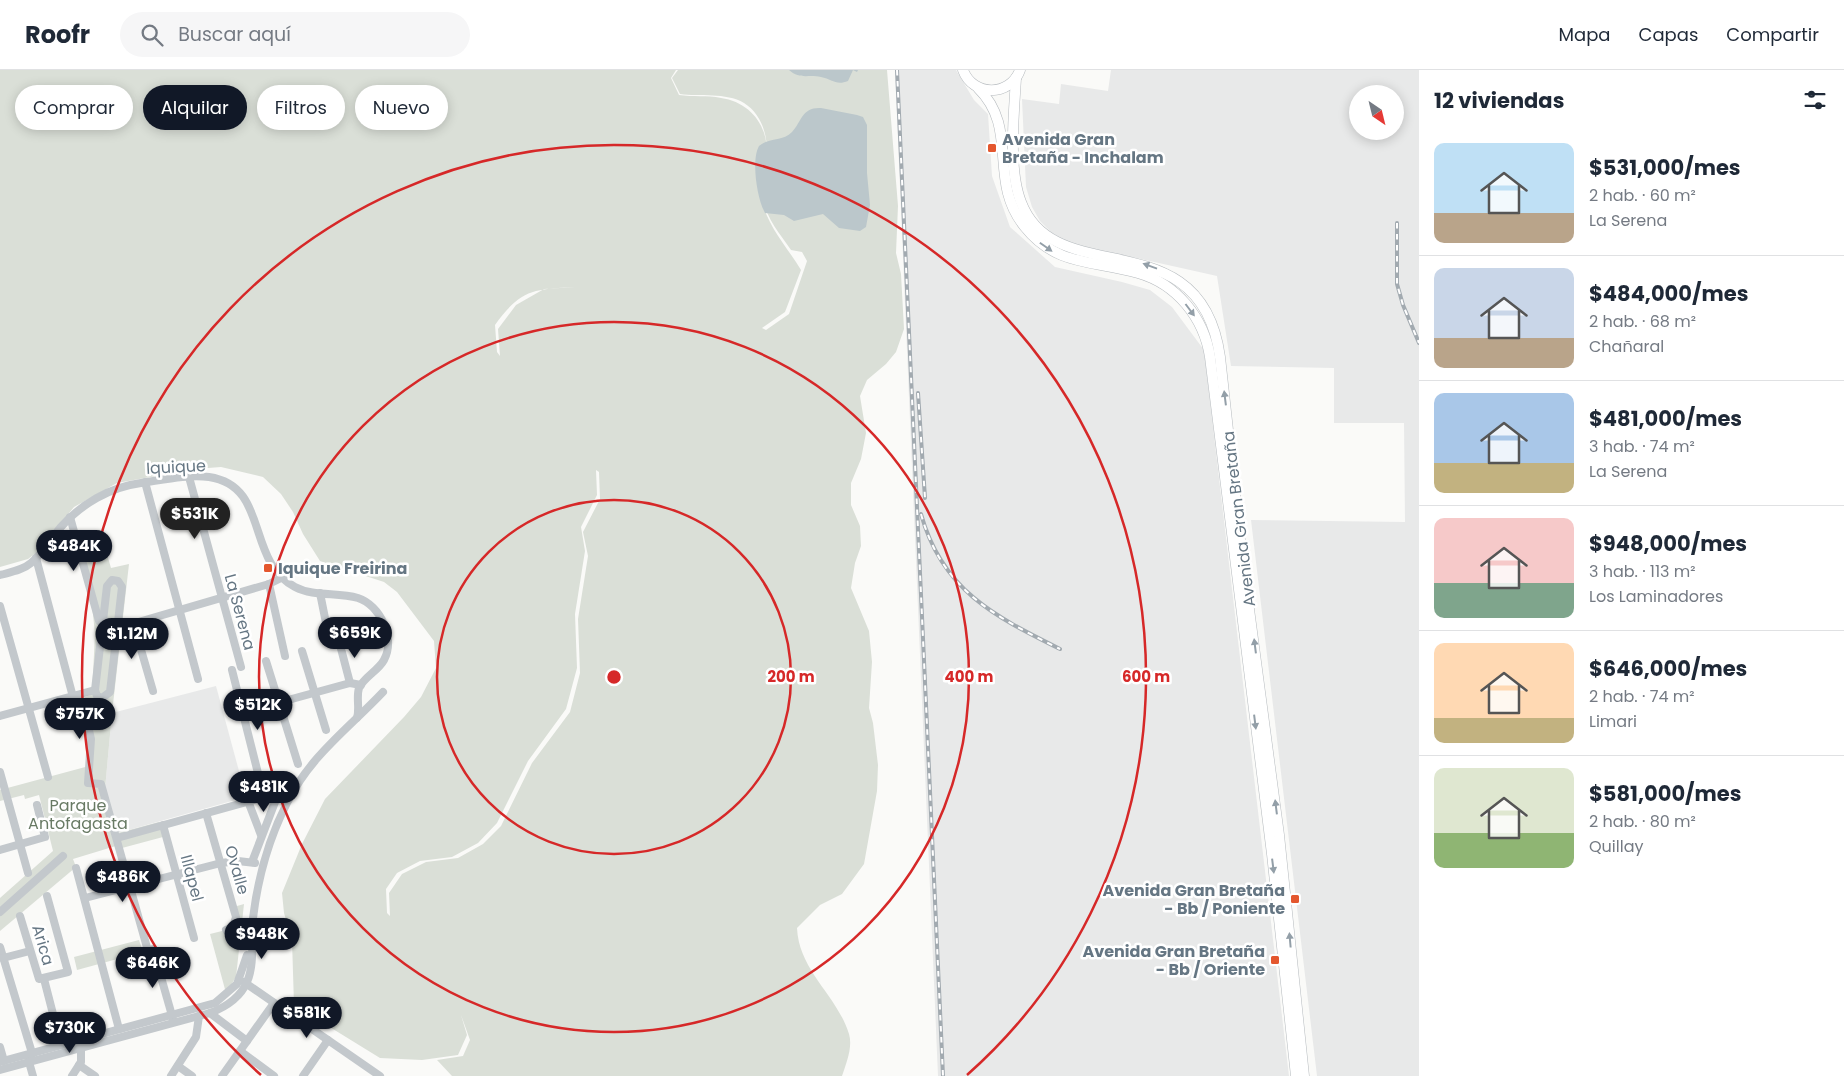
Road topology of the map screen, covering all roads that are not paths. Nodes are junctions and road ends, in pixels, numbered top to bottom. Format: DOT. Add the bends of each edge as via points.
graph roads {
  1 [pos="963,70"];
  2 [pos="1018,74"];
  3 [pos="978,88"];
  4 [pos="189,477"];
  5 [pos="145,482"];
  6 [pos="70,517"];
  7 [pos="36,558"];
  8 [pos="0,575"];
  9 [pos="281,578"];
  10 [pos="269,584"];
  11 [pos="320,593"];
  12 [pos="222,598"];
  13 [pos="0,606"];
  14 [pos="179,609"];
  15 [pos="133,622"];
  16 [pos="101,623"];
  17 [pos="118,628"];
  18 [pos="302,651"];
  19 [pos="285,656"];
  20 [pos="266,661"];
  21 [pos="241,667"];
  22 [pos="232,670"];
  23 [pos="198,679"];
  24 [pos="350,683"];
  25 [pos="362,685"];
  26 [pos="95,690"];
  27 [pos="153,691"];
  28 [pos="315,692"];
  29 [pos="383,692"];
  30 [pos="73,698"];
  31 [pos="279,702"];
  32 [pos="30,709"];
  33 [pos="242,713"];
  34 [pos="0,716"];
  35 [pos="357,720"];
  36 [pos="326,730"];
  37 [pos="298,764"];
  38 [pos="0,772"];
  39 [pos="48,777"];
  40 [pos="264,797"];
  41 [pos="248,801"];
  42 [pos="37,804"];
  43 [pos="206,813"];
  44 [pos="163,825"];
  45 [pos="261,835"];
  46 [pos="117,838"];
  47 [pos="20,845"];
  48 [pos="0,850"];
  49 [pos="63,856"];
  50 [pos="252,862"];
  51 [pos="221,863"];
  52 [pos="261,866"];
  53 [pos="76,868"];
  54 [pos="28,873"];
  55 [pos="177,874"];
  56 [pos="130,886"];
  57 [pos="48,896"];
  58 [pos="85,898"];
  59 [pos="0,912"];
  60 [pos="20,916"];
  61 [pos="226,930"];
  62 [pos="194,938"];
  63 [pos="0,947"];
  64 [pos="30,951"];
  65 [pos="4,958"];
  66 [pos="42,979"];
  67 [pos="243,981"];
  68 [pos="274,1003"];
  69 [pos="210,1013"];
  70 [pos="199,1016"];
  71 [pos="173,1019"];
  72 [pos="119,1029"];
  73 [pos="328,1040"];
  74 [pos="247,1041"];
  75 [pos="81,1044"];
  76 [pos="61,1045"];
  77 [pos="0,1047"];
  78 [pos="240,1051"];
  79 [pos="30,1058"];
  80 [pos="2,1062"];
  81 [pos="79,1065"];
  82 [pos="178,1066"];
  83 [pos="0,1070"];
  84 [pos="33,1076"];
  85 [pos="72,1076"];
  86 [pos="94,1076"];
  87 [pos="171,1076"];
  88 [pos="192,1076"];
  89 [pos="222,1076"];
  90 [pos="274,1076"];
  91 [pos="303,1076"];
  92 [pos="380,1076"];
  93 [pos="1296,1076"];
  94 [pos="1304,1076"];
  1 -- 3 [label="main road, Avenida Gran Bretaña"];
  2 -- 3 [label="main road" via="1007,87 999,90"];
  94 -- 2 [label="main road, Avenida Gran Bretaña, one-way" via="1279,835 1217,341 1200,304 1189,290 1168,275 1135,262 1066,247 1045,235 1030,220 1016,184 1013,113"];
  3 -- 93 [label="main road, Avenida Gran Bretaña, one-way" via="998,116 1006,191 1015,213 1029,232 1047,248 1068,259 1138,272 1158,281 1187,305 1205,336 1272,854"];
  4 -- 5 [label="street, Iquique"];
  4 -- 9 [label="street, Iquique" via="218,480 245,498 266,556"];
  4 -- 12 [label="street, La Serena"];
  5 -- 6 [label="street, Iquique" via="114,489"];
  5 -- 14 [label="street"];
  6 -- 7 [label="street, Iquique"];
  6 -- 16 [label="street"];
  7 -- 8 [label="street, Iquique" via="22,569"];
  7 -- 30 [label="street"];
  9 -- 10 [label="street"];
  9 -- 11 [label="street, Iquique" via="296,587"];
  10 -- 12 [label="street"];
  10 -- 19 [label="street"];
  11 -- 24 [label="street"];
  11 -- 25 [label="street, Iquique" via="357,598 374,606 379,614 388,638 387,652"];
  12 -- 14 [label="street"];
  12 -- 21 [label="street, La Serena"];
  13 -- 32 [label="street"];
  14 -- 15 [label="street"];
  14 -- 23 [label="street"];
  15 -- 17 [label="street"];
  15 -- 27 [label="street"];
  16 -- 17 [label="street"];
  16 -- 17 [label="street" via="107,586 116,580 122,587"];
  16 -- 26 [label="street"];
  17 -- 26 [label="street" via="110,692 102,698"];
  18 -- 28 [label="street"];
  20 -- 31 [label="street"];
  22 -- 33 [label="street, La Serena"];
  24 -- 25 [label="street"];
  24 -- 28 [label="street"];
  25 -- 35 [label="street" via="358,690 360,710"];
  26 -- 30 [label="street"];
  28 -- 31 [label="street"];
  28 -- 36 [label="street"];
  29 -- 35 [label="street"];
  30 -- 32 [label="street"];
  30 -- 46 [label="street" via="87,721 91,738 88,782 101,784"];
  31 -- 33 [label="street"];
  31 -- 37 [label="street"];
  32 -- 34 [label="street"];
  32 -- 39 [label="street"];
  33 -- 40 [label="street, La Serena"];
  35 -- 52 [label="street" via="328,745 301,776 276,826"];
  38 -- 47 [label="street"];
  40 -- 41 [label="street"];
  40 -- 45 [label="street" via="275,794"];
  41 -- 43 [label="street"];
  41 -- 45 [label="street"];
  42 -- 47 [label="street" via="45,837"];
  43 -- 44 [label="street"];
  43 -- 51 [label="street, Ovalle"];
  44 -- 46 [label="street"];
  44 -- 55 [label="street, Illapel"];
  45 -- 50 [label="street"];
  46 -- 56 [label="street"];
  47 -- 48 [label="street"];
  47 -- 54 [label="street"];
  49 -- 59 [label="street"];
  50 -- 51 [label="street"];
  50 -- 52 [label="street"];
  51 -- 55 [label="street"];
  51 -- 61 [label="street, Ovalle" via="236,917 233,926"];
  52 -- 67 [label="street"];
  53 -- 58 [label="street"];
  55 -- 56 [label="street"];
  55 -- 62 [label="street, Illapel"];
  56 -- 58 [label="street"];
  56 -- 71 [label="street"];
  57 -- 66 [label="street" via="68,972"];
  58 -- 72 [label="street"];
  60 -- 64 [label="street, Arica"];
  63 -- 65 [label="street"];
  64 -- 65 [label="street"];
  64 -- 66 [label="street, Arica"];
  65 -- 79 [label="street"];
  66 -- 76 [label="street, Arica"];
  67 -- 68 [label="street"];
  67 -- 69 [label="street" via="232,1001"];
  67 -- 71 [label="street" via="216,1003"];
  68 -- 73 [label="street"];
  68 -- 74 [label="street"];
  69 -- 70 [label="street"];
  69 -- 74 [label="street"];
  70 -- 71 [label="street"];
  70 -- 82 [label="street" via="197,1034"];
  71 -- 72 [label="street"];
  71 -- 75 [label="street"];
  72 -- 75 [label="street"];
  73 -- 91 [label="street"];
  73 -- 92 [label="street"];
  74 -- 78 [label="street"];
  75 -- 76 [label="street"];
  75 -- 79 [label="street"];
  75 -- 81 [label="street"];
  76 -- 79 [label="street"];
  77 -- 80 [label="street"];
  78 -- 89 [label="street"];
  78 -- 90 [label="street"];
  79 -- 80 [label="street"];
  79 -- 83 [label="street"];
  79 -- 84 [label="street"];
  81 -- 85 [label="street"];
  81 -- 86 [label="street"];
  82 -- 87 [label="street"];
  82 -- 88 [label="street"];
}
